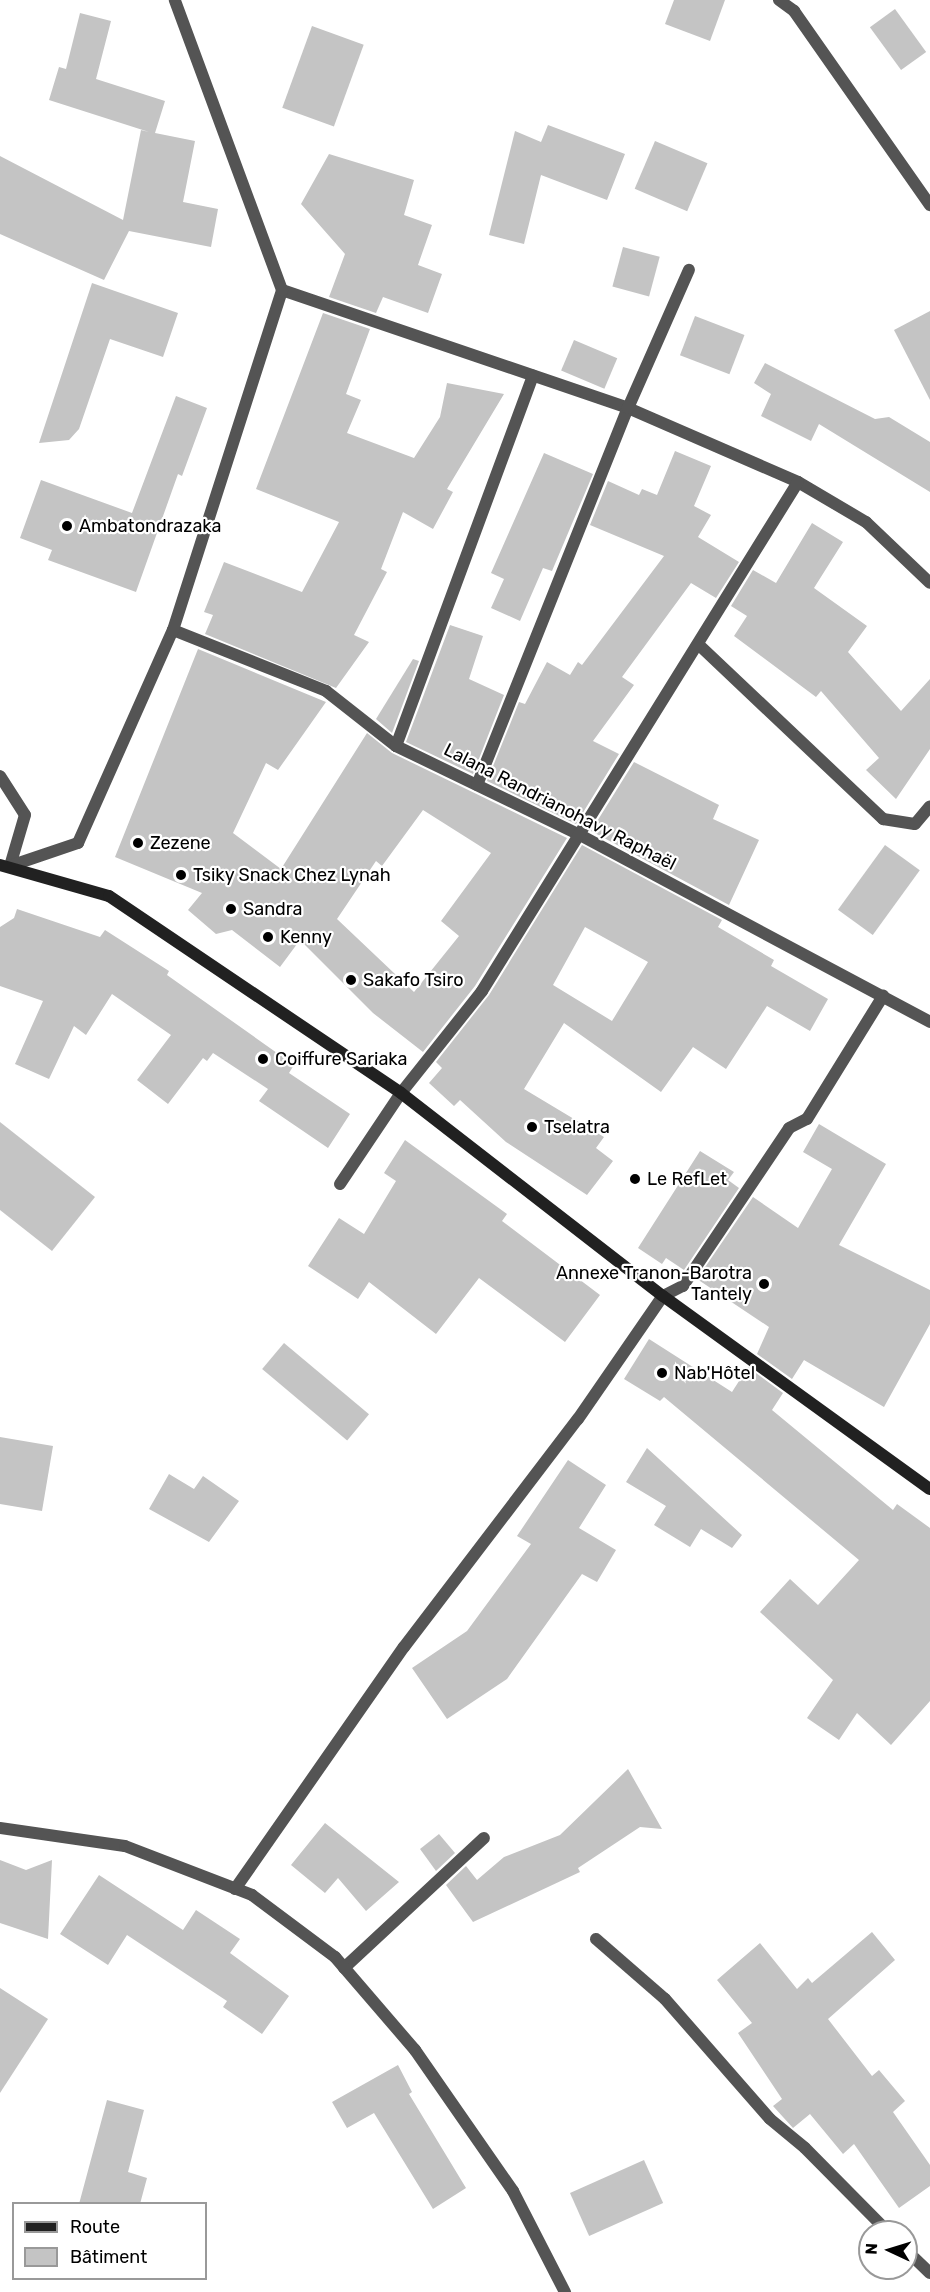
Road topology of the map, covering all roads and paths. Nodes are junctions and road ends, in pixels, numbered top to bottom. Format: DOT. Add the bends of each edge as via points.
graph roads {
  1 [pos="175,0"];
  2 [pos="780,0"];
  3 [pos="930,206"];
  4 [pos="689,270"];
  5 [pos="282,290"];
  6 [pos="533,376"];
  7 [pos="628,408"];
  8 [pos="798,482"];
  9 [pos="930,583"];
  10 [pos="173,630"];
  11 [pos="698,644"];
  12 [pos="396,746"];
  13 [pos="0,776"];
  14 [pos="477,785"];
  15 [pos="930,806"];
  16 [pos="580,835"];
  17 [pos="5,865"];
  18 [pos="0,878"];
  19 [pos="883,996"];
  20 [pos="930,1022"];
  21 [pos="401,1093"];
  22 [pos="340,1184"];
  23 [pos="663,1296"];
  24 [pos="930,1489"];
  25 [pos="0,1828"];
  26 [pos="484,1838"];
  27 [pos="235,1889"];
  28 [pos="596,1939"];
  29 [pos="344,1968"];
  30 [pos="876,2220"];
  31 [pos="918,2262"];
  32 [pos="930,2273"];
  33 [pos="566,2292"];
  1 -- 5 [label="street"];
  2 -- 3 [label="street" via="794,11"];
  4 -- 7 [label="street"];
  5 -- 6 [label="street"];
  5 -- 10 [label="street"];
  6 -- 7 [label="street"];
  6 -- 12 [label="street"];
  7 -- 8 [label="street"];
  7 -- 14 [label="street"];
  8 -- 9 [label="street" via="866,522"];
  8 -- 11 [label="street"];
  10 -- 12 [label="street, Lalana Randrianohavy Raphaël" via="326,691"];
  10 -- 17 [label="street" via="78,843"];
  11 -- 15 [label="street" via="883,819 915,824"];
  11 -- 16 [label="street"];
  12 -- 14 [label="street, Lalana Randrianohavy Raphaël"];
  13 -- 17 [label="street" via="25,815"];
  14 -- 16 [label="street, Lalana Randrianohavy Raphaël"];
  16 -- 19 [label="street, Lalana Randrianohavy Raphaël"];
  16 -- 21 [label="street" via="482,991"];
  17 -- 18 [label="main road"];
  17 -- 21 [label="main road" via="109,896"];
  19 -- 20 [label="street, Lalana Randrianohavy Raphaël"];
  19 -- 23 [label="street" via="807,1119 789,1128 683,1286"];
  21 -- 22 [label="street"];
  21 -- 23 [label="main road"];
  23 -- 24 [label="main road"];
  23 -- 27 [label="street" via="578,1419 404,1647"];
  25 -- 27 [label="street" via="125,1846"];
  26 -- 29 [label="street"];
  27 -- 29 [label="street" via="252,1896"];
  28 -- 30 [label="street" via="665,1999 770,2119 805,2148"];
  29 -- 33 [label="street" via="415,2050 513,2191"];
  31 -- 32 [label="street"];
}
